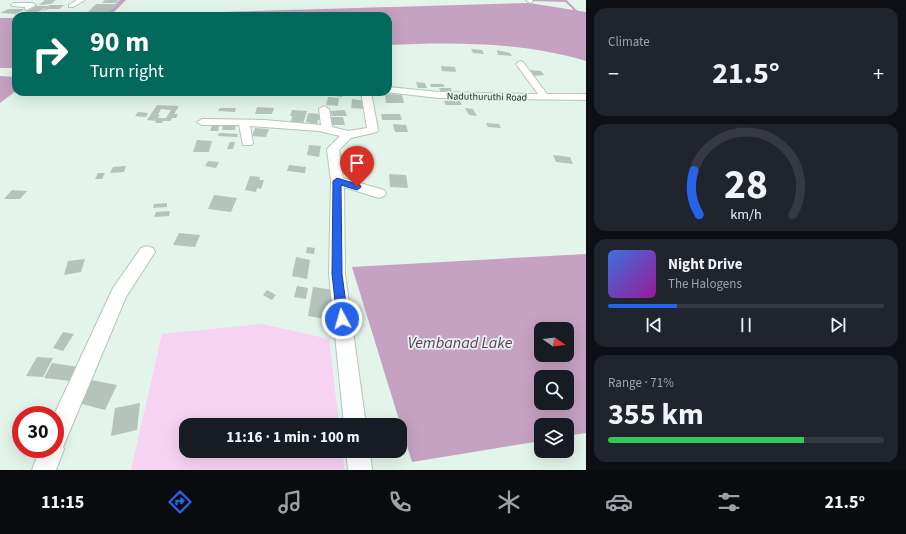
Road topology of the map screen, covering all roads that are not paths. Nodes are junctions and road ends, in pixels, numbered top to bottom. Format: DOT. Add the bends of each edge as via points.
graph roads {
  1 [pos="22,0"];
  2 [pos="82,0"];
  3 [pos="31,6"];
  4 [pos="71,6"];
  5 [pos="520,64"];
  6 [pos="392,90"];
  7 [pos="367,96"];
  8 [pos="545,97"];
  9 [pos="586,97"];
  10 [pos="324,109"];
  11 [pos="202,122"];
  12 [pos="244,122"];
  13 [pos="327,129"];
  14 [pos="347,135"];
  15 [pos="247,143"];
  16 [pos="337,181"];
  17 [pos="379,193"];
  18 [pos="147,252"];
  19 [pos="64,418"];
  20 [pos="354,418"];
  21 [pos="49,458"];
  22 [pos="359,458"];
  23 [pos="44,470"];
  24 [pos="360,470"];
  1 -- 3 [label="street" via="11,6"];
  2 -- 4 [label="street"];
  5 -- 8 [label="street"];
  6 -- 8 [label="street, Naduthuruthi Road" via="446,95"];
  7 -- 14 [label="street" via="372,130"];
  8 -- 9 [label="street, Naduthuruthi Road"];
  10 -- 13 [label="street"];
  11 -- 12 [label="street"];
  12 -- 13 [label="street"];
  12 -- 15 [label="street"];
  13 -- 14 [label="street"];
  14 -- 16 [label="street" via="333,149"];
  16 -- 17 [label="street"];
  16 -- 20 [label="street" via="337,274"];
  18 -- 19 [label="street" via="119,292"];
  21 -- 23 [label="street"];
  22 -- 24 [label="street"];
}
